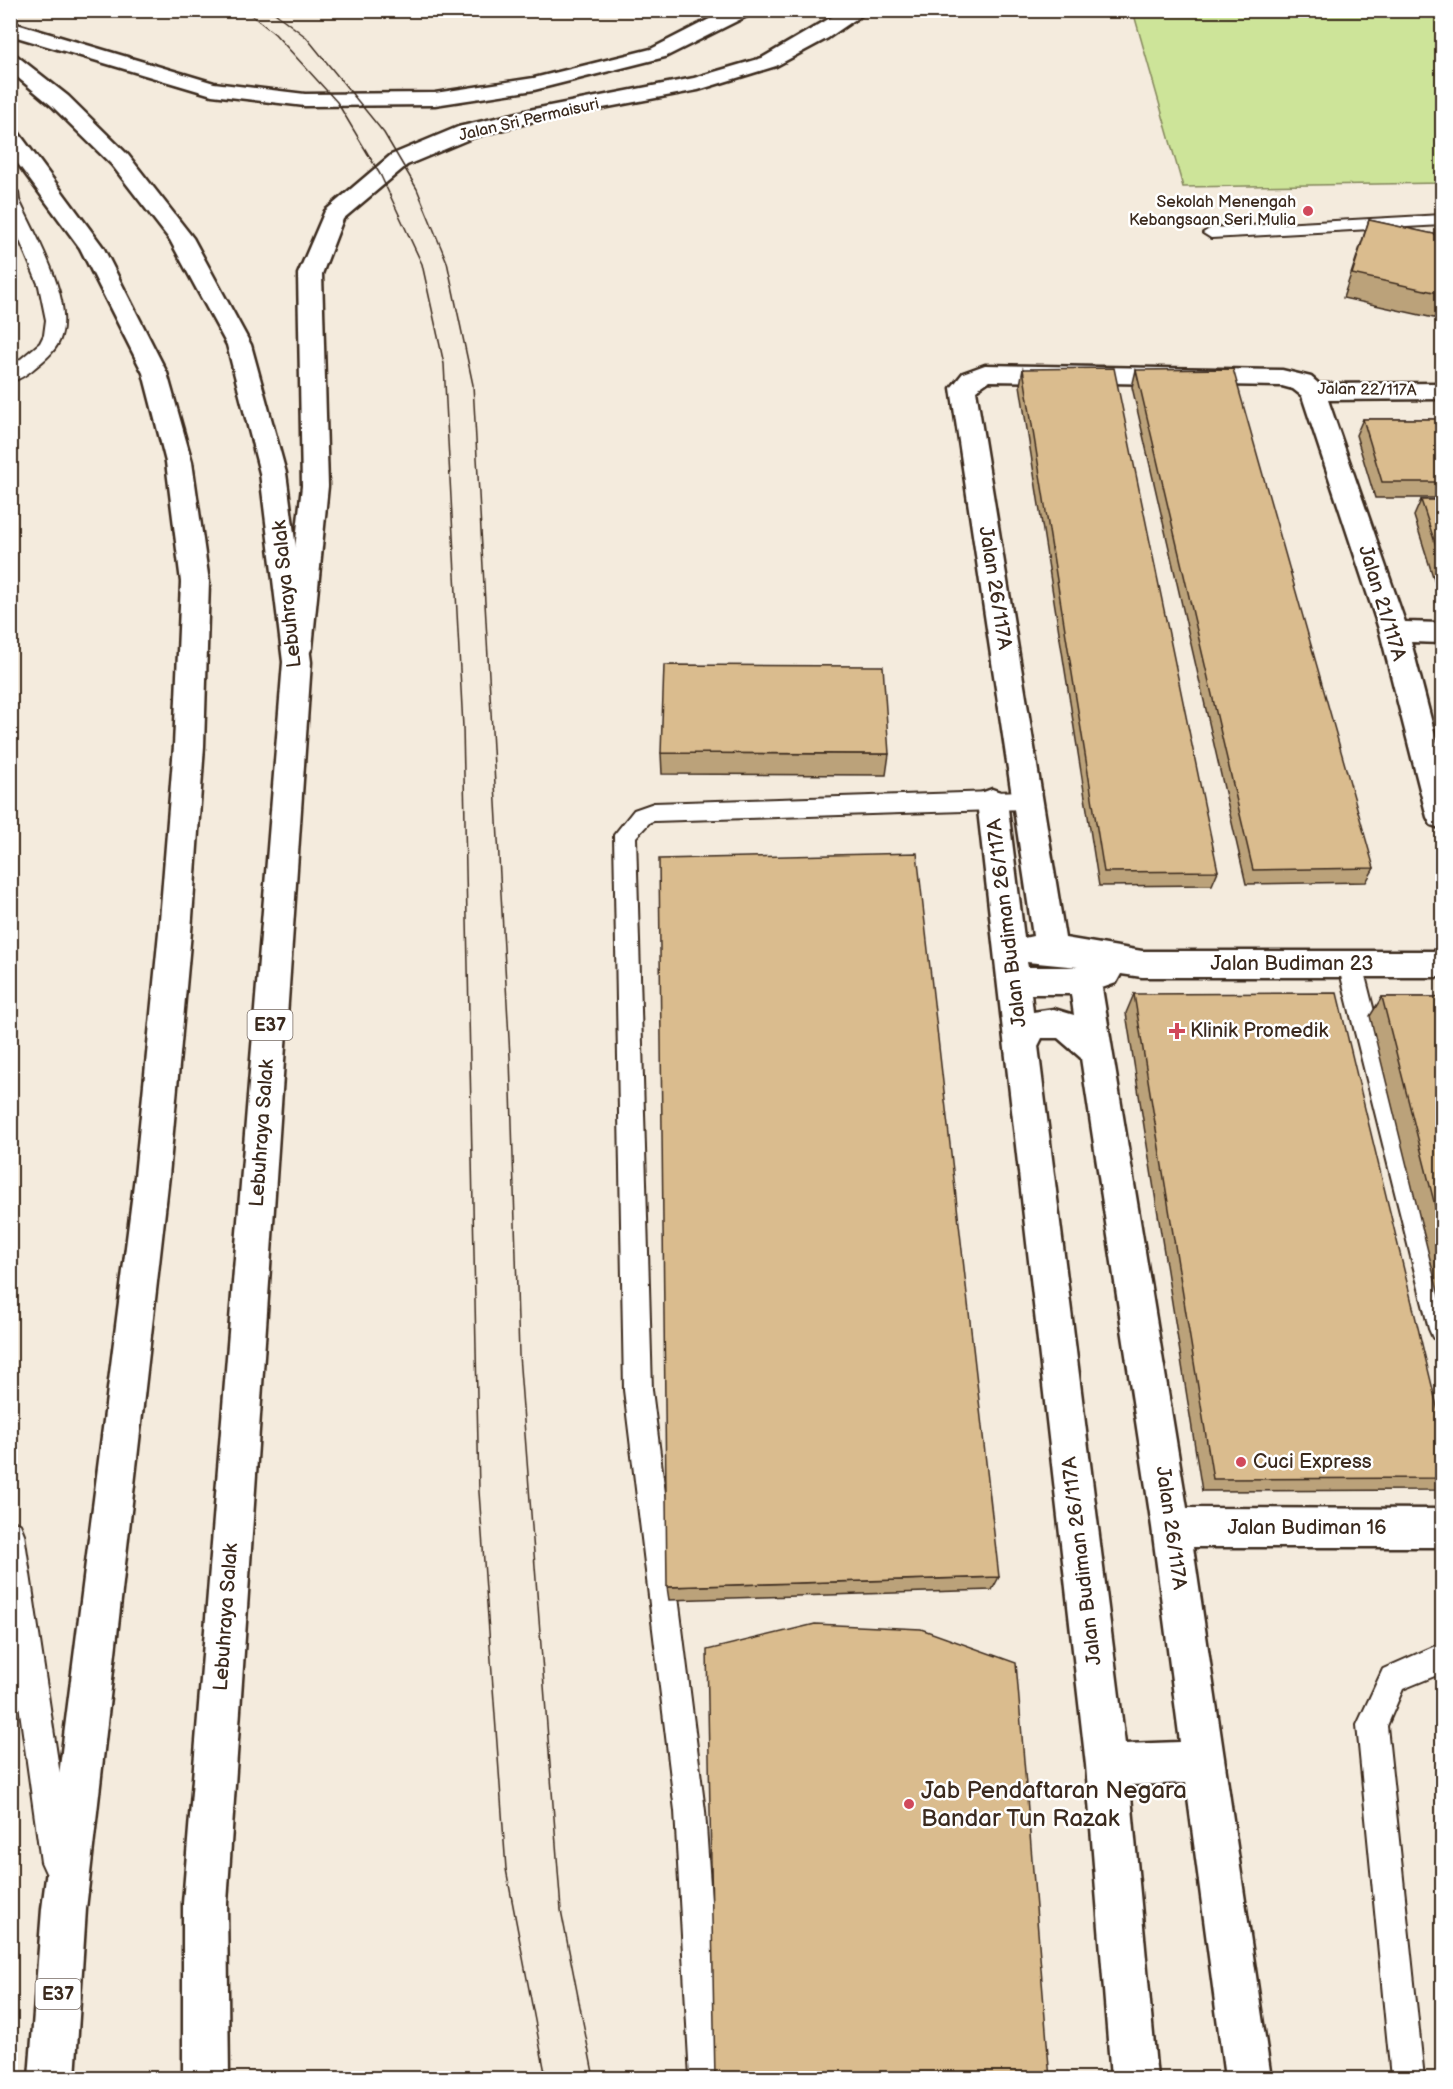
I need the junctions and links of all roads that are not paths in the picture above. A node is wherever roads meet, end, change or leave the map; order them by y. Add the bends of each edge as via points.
1 (744, 10) edge
2 (859, 10) edge
3 (10, 28) edge
4 (10, 60) edge
5 (10, 137) edge
6 (10, 192) edge
7 (1443, 220) edge
8 (1212, 233) dead end
9 (10, 376) edge
10 (972, 379) joint
11 (1443, 391) edge
12 (1314, 392) junction
13 (1394, 632) junction
14 (1443, 633) edge
15 (297, 662) junction
16 (1010, 801) junction
17 (1443, 817) edge
18 (1051, 949) junction
19 (1142, 964) junction
20 (1350, 964) junction
21 (1443, 964) edge
22 (1011, 965) junction
23 (1085, 980) junction
24 (1021, 1045) junction
25 (1096, 1052) junction
26 (1443, 1329) edge
27 (1171, 1527) junction
28 (1443, 1528) edge
29 (10, 1534) edge
30 (1443, 1658) edge
31 (1204, 1762) junction
32 (1107, 1765) junction
33 (64, 1908) junction
34 (52, 2079) edge
35 (206, 2079) edge
36 (706, 2079) edge
37 (1134, 2079) edge
38 (1248, 2079) edge
39 (1407, 2079) edge

1 - 3 main road, Jalan Sri Permaisuri via 658,53 534,84 435,99 305,100 212,88
2 - 15 main road, Jalan Sri Permaisuri via 769,62 698,84 466,132 399,160 333,216 310,274 315,486
4 - 15 main road, Lebuhraya Salak / E37 via 60,100 120,160 181,238 239,345 273,473
5 - 33 main road, E37 via 91,247 155,373 179,462 195,582 189,746 153,1164
6 - 9 lane via 53,299 52,336 33,362
7 - 8 lane
10 - 12 main road, Jalan 22/117A via 985,373 1282,378 1302,383
10 - 16 main road, Jalan 26/117A via 963,388
11 - 12 main road, Jalan 22/117A
12 - 13 main road, Jalan 21/117A
13 - 14 main road
13 - 17 main road, Jalan 21/117A
15 - 35 main road, Lebuhraya Salak / E37 via 205,1903
16 - 18 main road, Jalan Budiman 26/117A
16 - 22 main road, Jalan Budiman 26/117A
16 - 36 lane via 654,812 642,816 625,835 639,1390 690,1811
18 - 19 main road, Jalan Budiman 23
18 - 22 main road, Jalan Budiman 23
19 - 20 main road, Jalan Budiman 23
19 - 23 main road, Jalan Budiman 23
20 - 21 main road, Jalan Budiman 23
20 - 26 lane
22 - 23 main road, Jalan Budiman 23
22 - 24 main road, Jalan Budiman 26/117A
23 - 25 main road, Jalan 26/117A
24 - 25 main road, Jalan Budiman 26/117A via 1032,1026 1050,1022 1069,1026
24 - 32 main road, Jalan Budiman 26/117A
25 - 27 main road, Jalan 26/117A
27 - 28 main road, Jalan Budiman 16
27 - 31 main road, Jalan 26/117A
29 - 33 lane
30 - 39 lane via 1393,1679 1372,1725
31 - 32 main road
31 - 38 main road, Jalan 26/117A
32 - 37 main road, Jalan Budiman 26/117A
33 - 34 main road, E37

